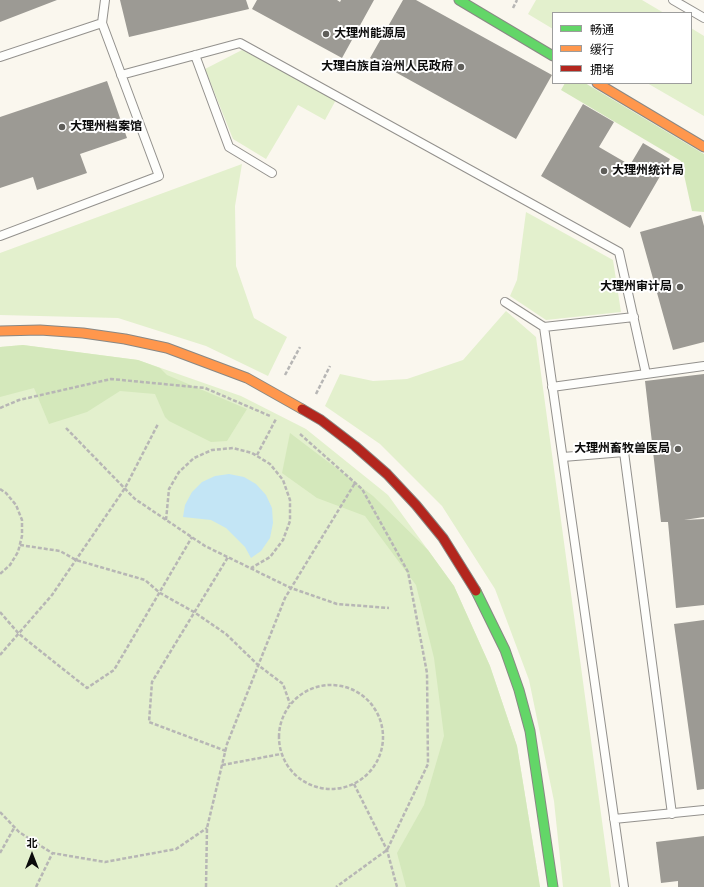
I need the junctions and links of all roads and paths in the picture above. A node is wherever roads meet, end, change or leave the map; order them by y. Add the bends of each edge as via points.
1 (105, 0) edge
2 (460, 0) edge
3 (673, 0) edge
4 (704, 18) edge
5 (102, 24) junction
6 (195, 55) junction
7 (552, 55) edge
8 (0, 57) edge
9 (121, 75) junction
10 (599, 84) edge
11 (704, 147) edge
12 (272, 173) dead end
13 (0, 236) edge
14 (505, 302) dead end
15 (634, 317) junction
16 (544, 327) junction
17 (0, 330) edge
18 (300, 347) dead end
19 (330, 366) dead end
20 (704, 366) edge
21 (646, 374) junction
22 (552, 387) junction
23 (276, 393) junction
24 (0, 408) edge
25 (308, 412) junction
26 (276, 419) junction
27 (281, 421) dead end
28 (158, 424) dead end
29 (66, 428) dead end
30 (298, 431) dead end
31 (257, 455) junction
32 (563, 457) junction
33 (355, 483) junction
34 (125, 488) junction
35 (0, 489) edge
36 (166, 520) junction
37 (192, 537) junction
38 (20, 545) junction
39 (228, 557) junction
40 (76, 560) junction
41 (251, 568) junction
42 (0, 574) edge
43 (291, 588) junction
44 (160, 593) junction
45 (389, 608) dead end
46 (0, 612) edge
47 (194, 612) junction
48 (19, 634) junction
49 (0, 655) edge
50 (258, 665) junction
51 (290, 704) junction
52 (226, 751) junction
53 (281, 754) junction
54 (222, 765) junction
55 (354, 784) junction
56 (704, 810) edge
57 (0, 812) edge
58 (672, 814) junction
59 (614, 819) junction
60 (14, 828) junction
61 (207, 828) junction
62 (387, 850) junction
63 (0, 853) edge
64 (52, 853) junction
65 (36, 887) edge
66 (206, 887) edge
67 (336, 887) edge
68 (397, 887) edge
69 (553, 887) edge
70 (624, 887) edge

1 - 5 lane
2 - 7 street
3 - 4 lane
5 - 8 lane
5 - 9 lane
6 - 9 lane
6 - 12 lane via 229,147
6 - 15 lane via 240,43 619,252
9 - 13 lane via 159,176
10 - 11 street
14 - 16 lane
15 - 16 lane
15 - 21 lane
16 - 22 lane
17 - 23 street via 83,333 166,348 247,378
18 - 23 path
19 - 25 path
20 - 21 lane
21 - 22 lane
22 - 32 lane
23 - 25 street
24 - 26 path via 19,400 111,379 205,388
25 - 69 street via 355,446 387,474 416,505 443,538 487,611 512,670 530,731
26 - 27 path
26 - 31 path
28 - 34 path
29 - 34 path
30 - 33 path
31 - 36 path via 233,448 212,450 194,458 179,472 169,489
31 - 41 path via 270,464 283,480 290,500 290,521 283,540 270,557
32 - 58 lane via 624,452
32 - 59 lane
33 - 43 path
33 - 62 path via 362,489 408,572 427,673 428,764
34 - 36 path via 135,499
34 - 40 path
35 - 38 path via 16,505 22,520
36 - 37 path
37 - 39 path via 204,546
37 - 44 path
38 - 40 path via 60,551
38 - 42 path via 10,565
39 - 41 path
39 - 47 path
40 - 44 path via 145,580
40 - 48 path via 52,595
41 - 43 path
43 - 45 path via 338,604
43 - 50 path
44 - 47 path
44 - 48 path via 114,670 88,688
46 - 48 path
47 - 50 path via 226,634
47 - 52 path via 152,682 149,722
48 - 49 path
50 - 51 path via 283,684
50 - 52 path
51 - 53 path via 281,719 278,736
51 - 55 path via 303,692 320,685 338,684 355,689 368,699 378,712 384,728 384,745 378,762 368,775
52 - 54 path
53 - 54 path
53 - 55 path via 290,770 303,781 320,788 338,789
54 - 61 path
55 - 62 path
56 - 58 lane
57 - 60 path
58 - 59 lane
59 - 70 lane
60 - 63 path
60 - 64 path
61 - 64 path via 176,849 105,862
61 - 66 path
62 - 67 path
62 - 68 path
64 - 65 path

